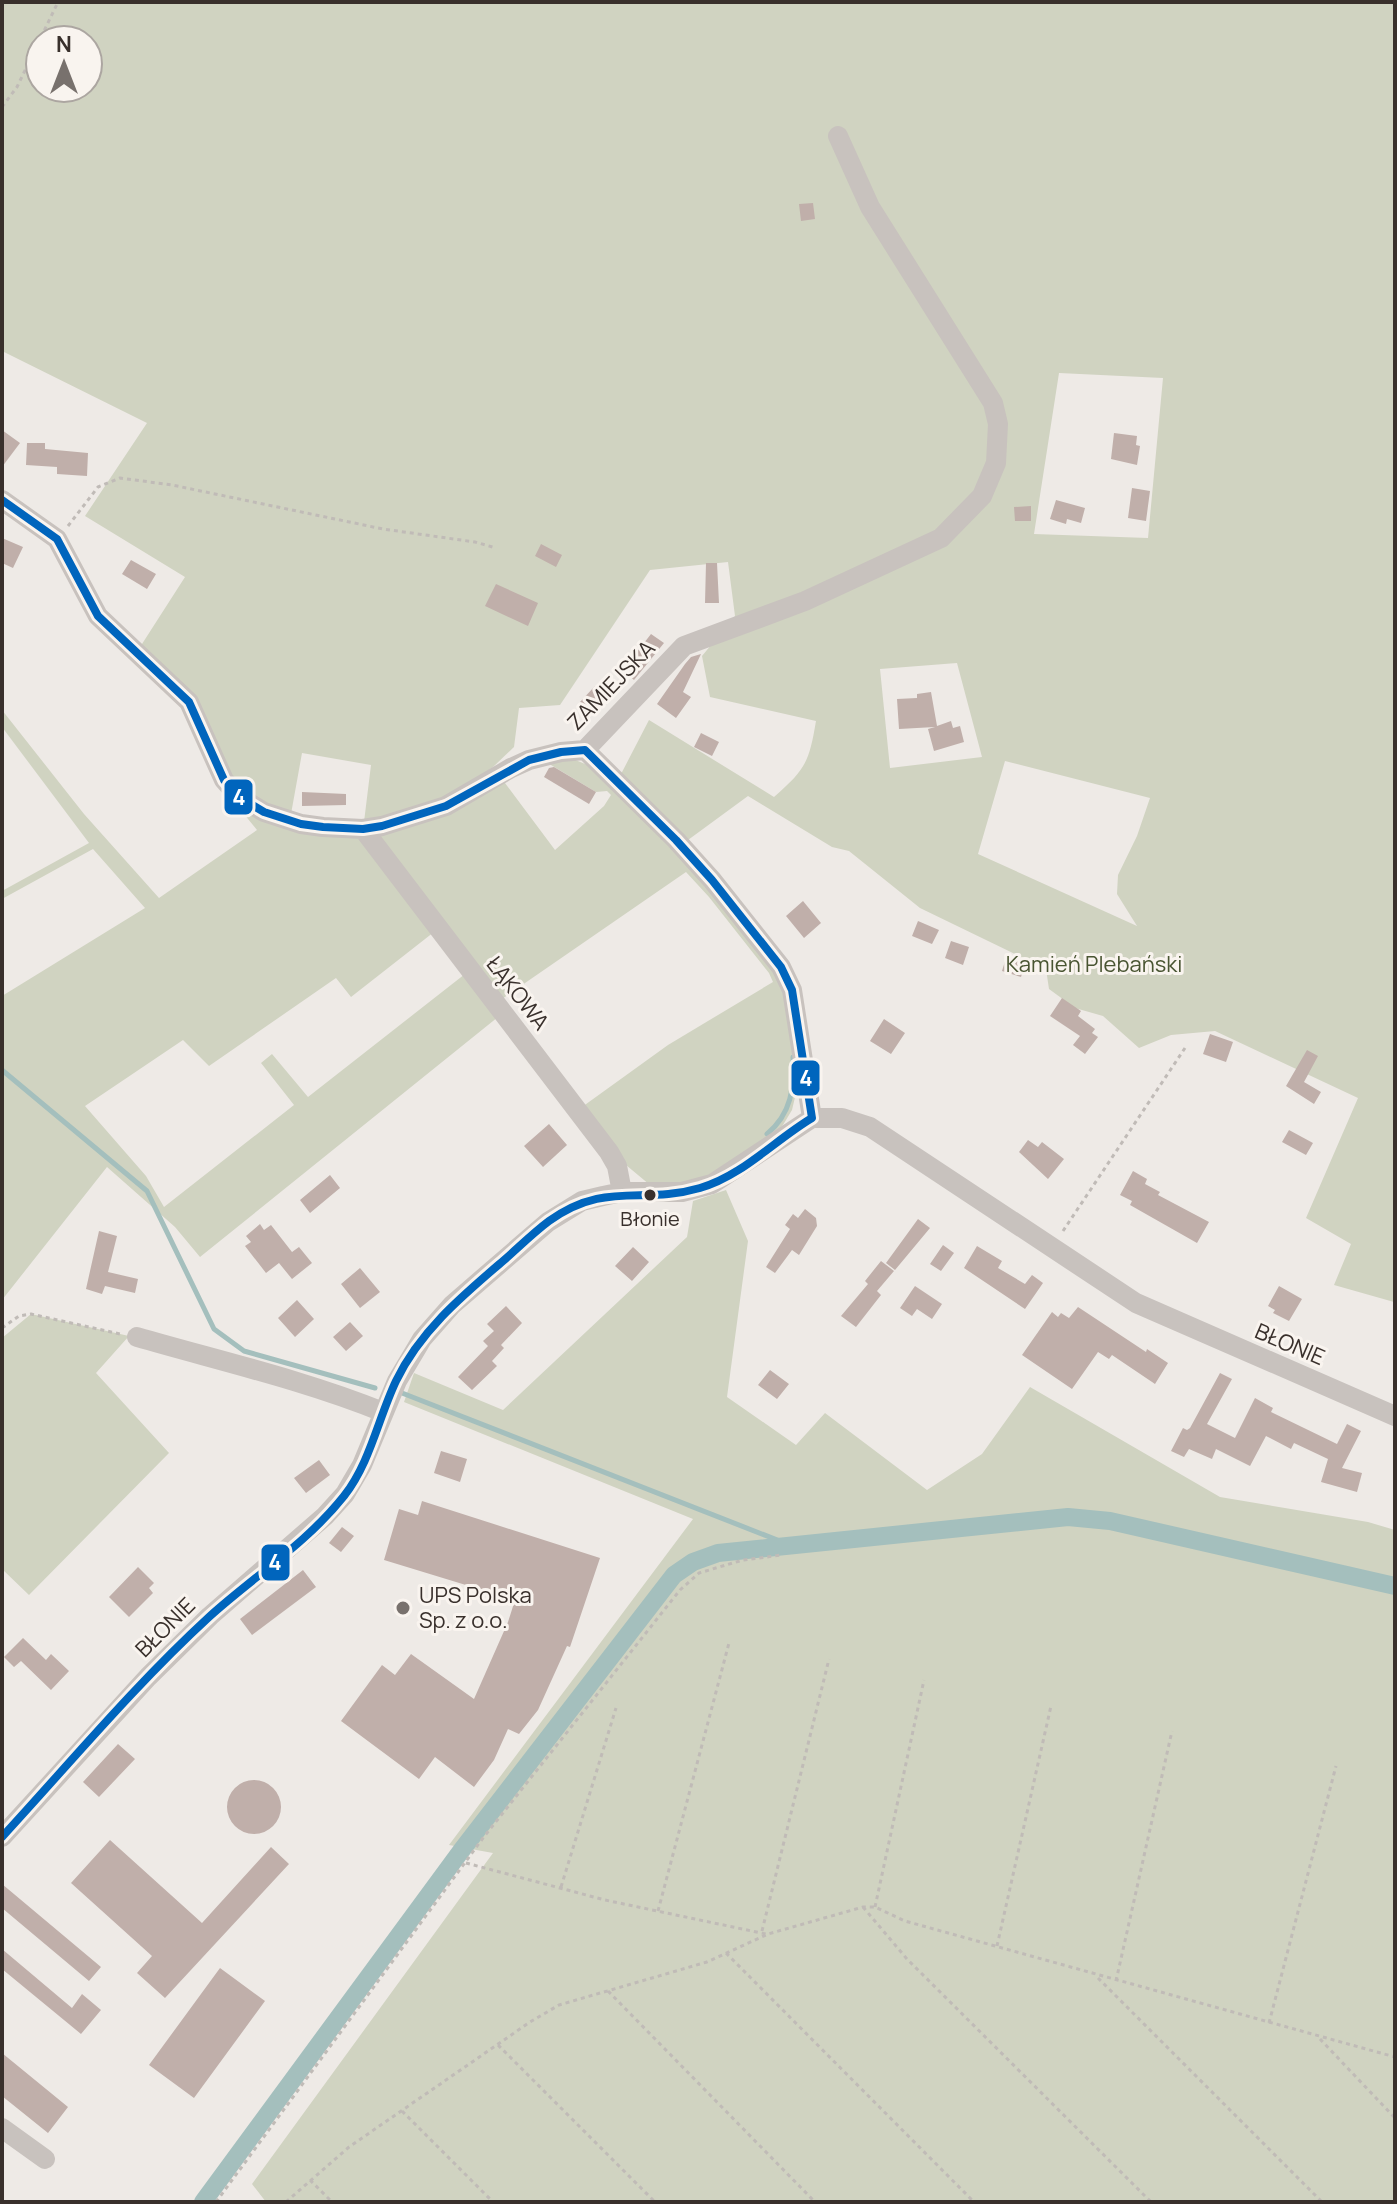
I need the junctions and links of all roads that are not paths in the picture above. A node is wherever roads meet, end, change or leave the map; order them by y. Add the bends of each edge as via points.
1 (838, 136) dead end
2 (2, 500) edge
3 (585, 750) junction
4 (363, 829) junction
5 (812, 1118) junction
6 (622, 1192) junction
7 (137, 1337) road end
8 (383, 1412) junction
9 (1395, 1416) edge
10 (2, 1837) edge
11 (2, 2128) edge
12 (45, 2159) dead end

1 - 3 street, ZAMIEJSKA via 870,207 993,403 996,463 982,496 941,538 805,601 684,646
2 - 4 street, ZAMIEJSKA via 57,539 98,616 189,702 219,771 239,797 301,824
3 - 4 street, ZAMIEJSKA via 529,760 446,806
3 - 5 street via 676,840 781,967 792,990
4 - 6 street, ŁĄKOWA via 609,1152
5 - 6 street, BŁONIE via 712,1184 682,1192
5 - 9 street, BŁONIE via 842,1118 870,1127 1136,1303
6 - 8 street, BŁONIE via 565,1210 452,1305 411,1354
7 - 8 street
8 - 10 street, BŁONIE via 345,1494 148,1677
11 - 12 street

